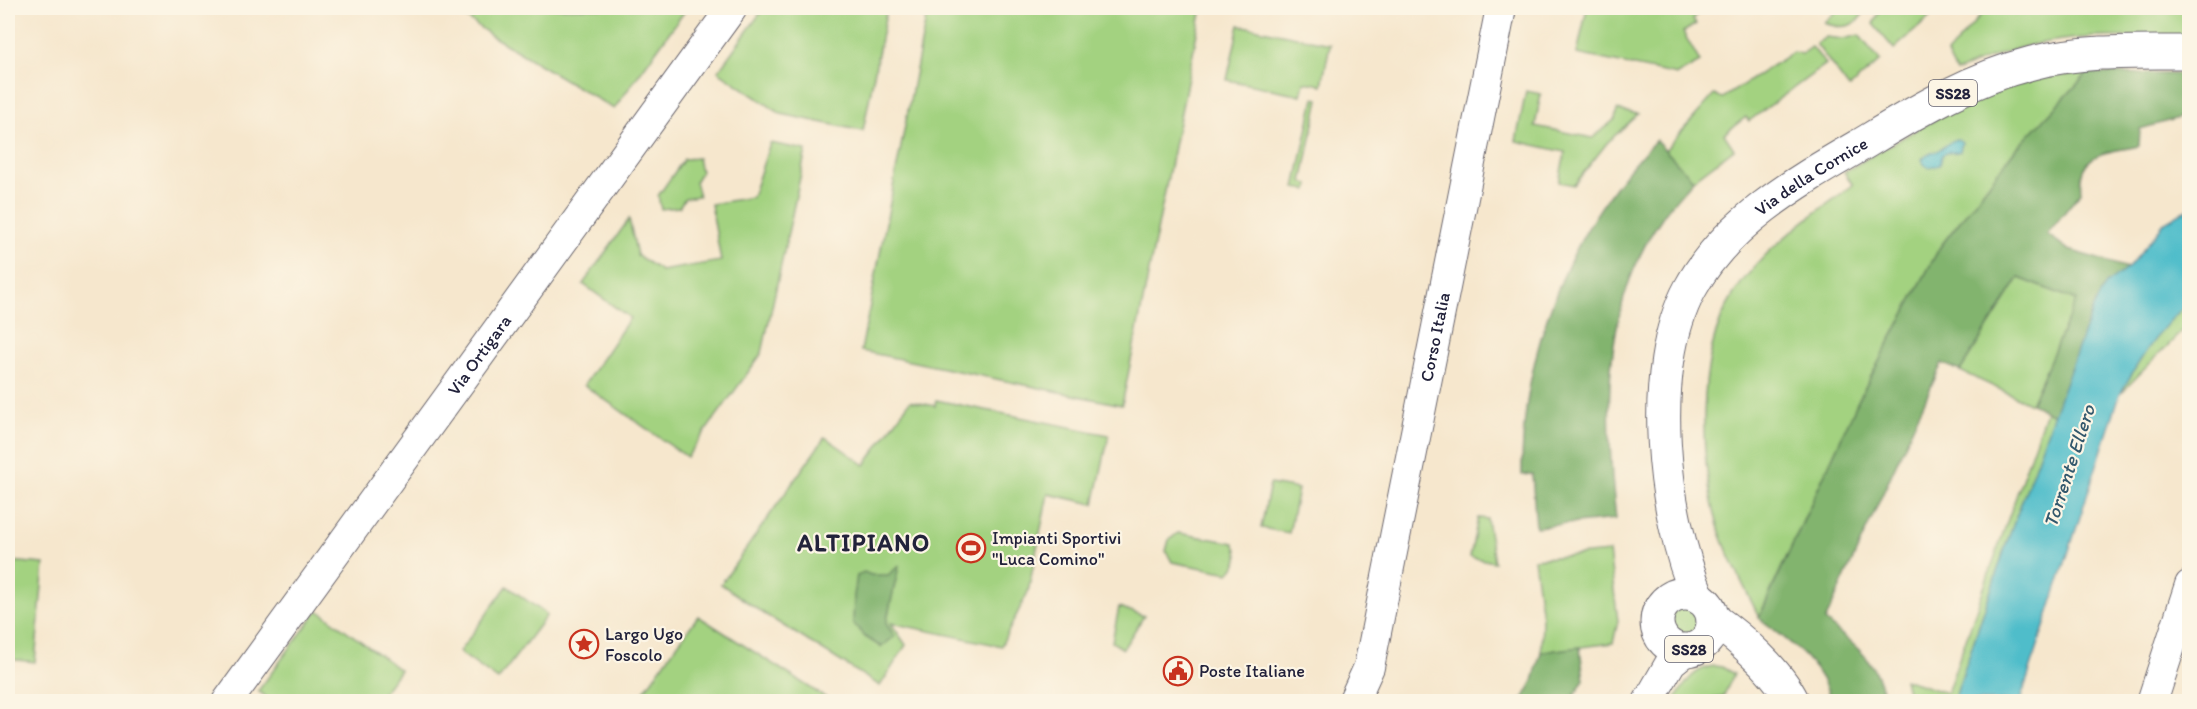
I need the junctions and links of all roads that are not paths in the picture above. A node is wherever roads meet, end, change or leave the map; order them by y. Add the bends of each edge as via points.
1 (732, 8) edge
2 (1501, 8) edge
3 (2190, 52) edge
4 (2190, 585) edge
5 (1689, 624) junction
6 (1785, 689) edge
7 (1649, 698) edge
8 (227, 702) edge
9 (1353, 702) edge
10 (2152, 702) edge

1 - 8 street, Via Ortigara
2 - 9 street, Corso Italia via 1369,667
3 - 5 main road, Via della Cornice / SS28 via 2062,57 1992,76 1941,99 1830,163 1766,206 1718,250 1690,288 1675,324 1664,414 1676,567
4 - 10 street
5 - 6 main road, SS28 via 1742,643
5 - 7 street via 1663,658

